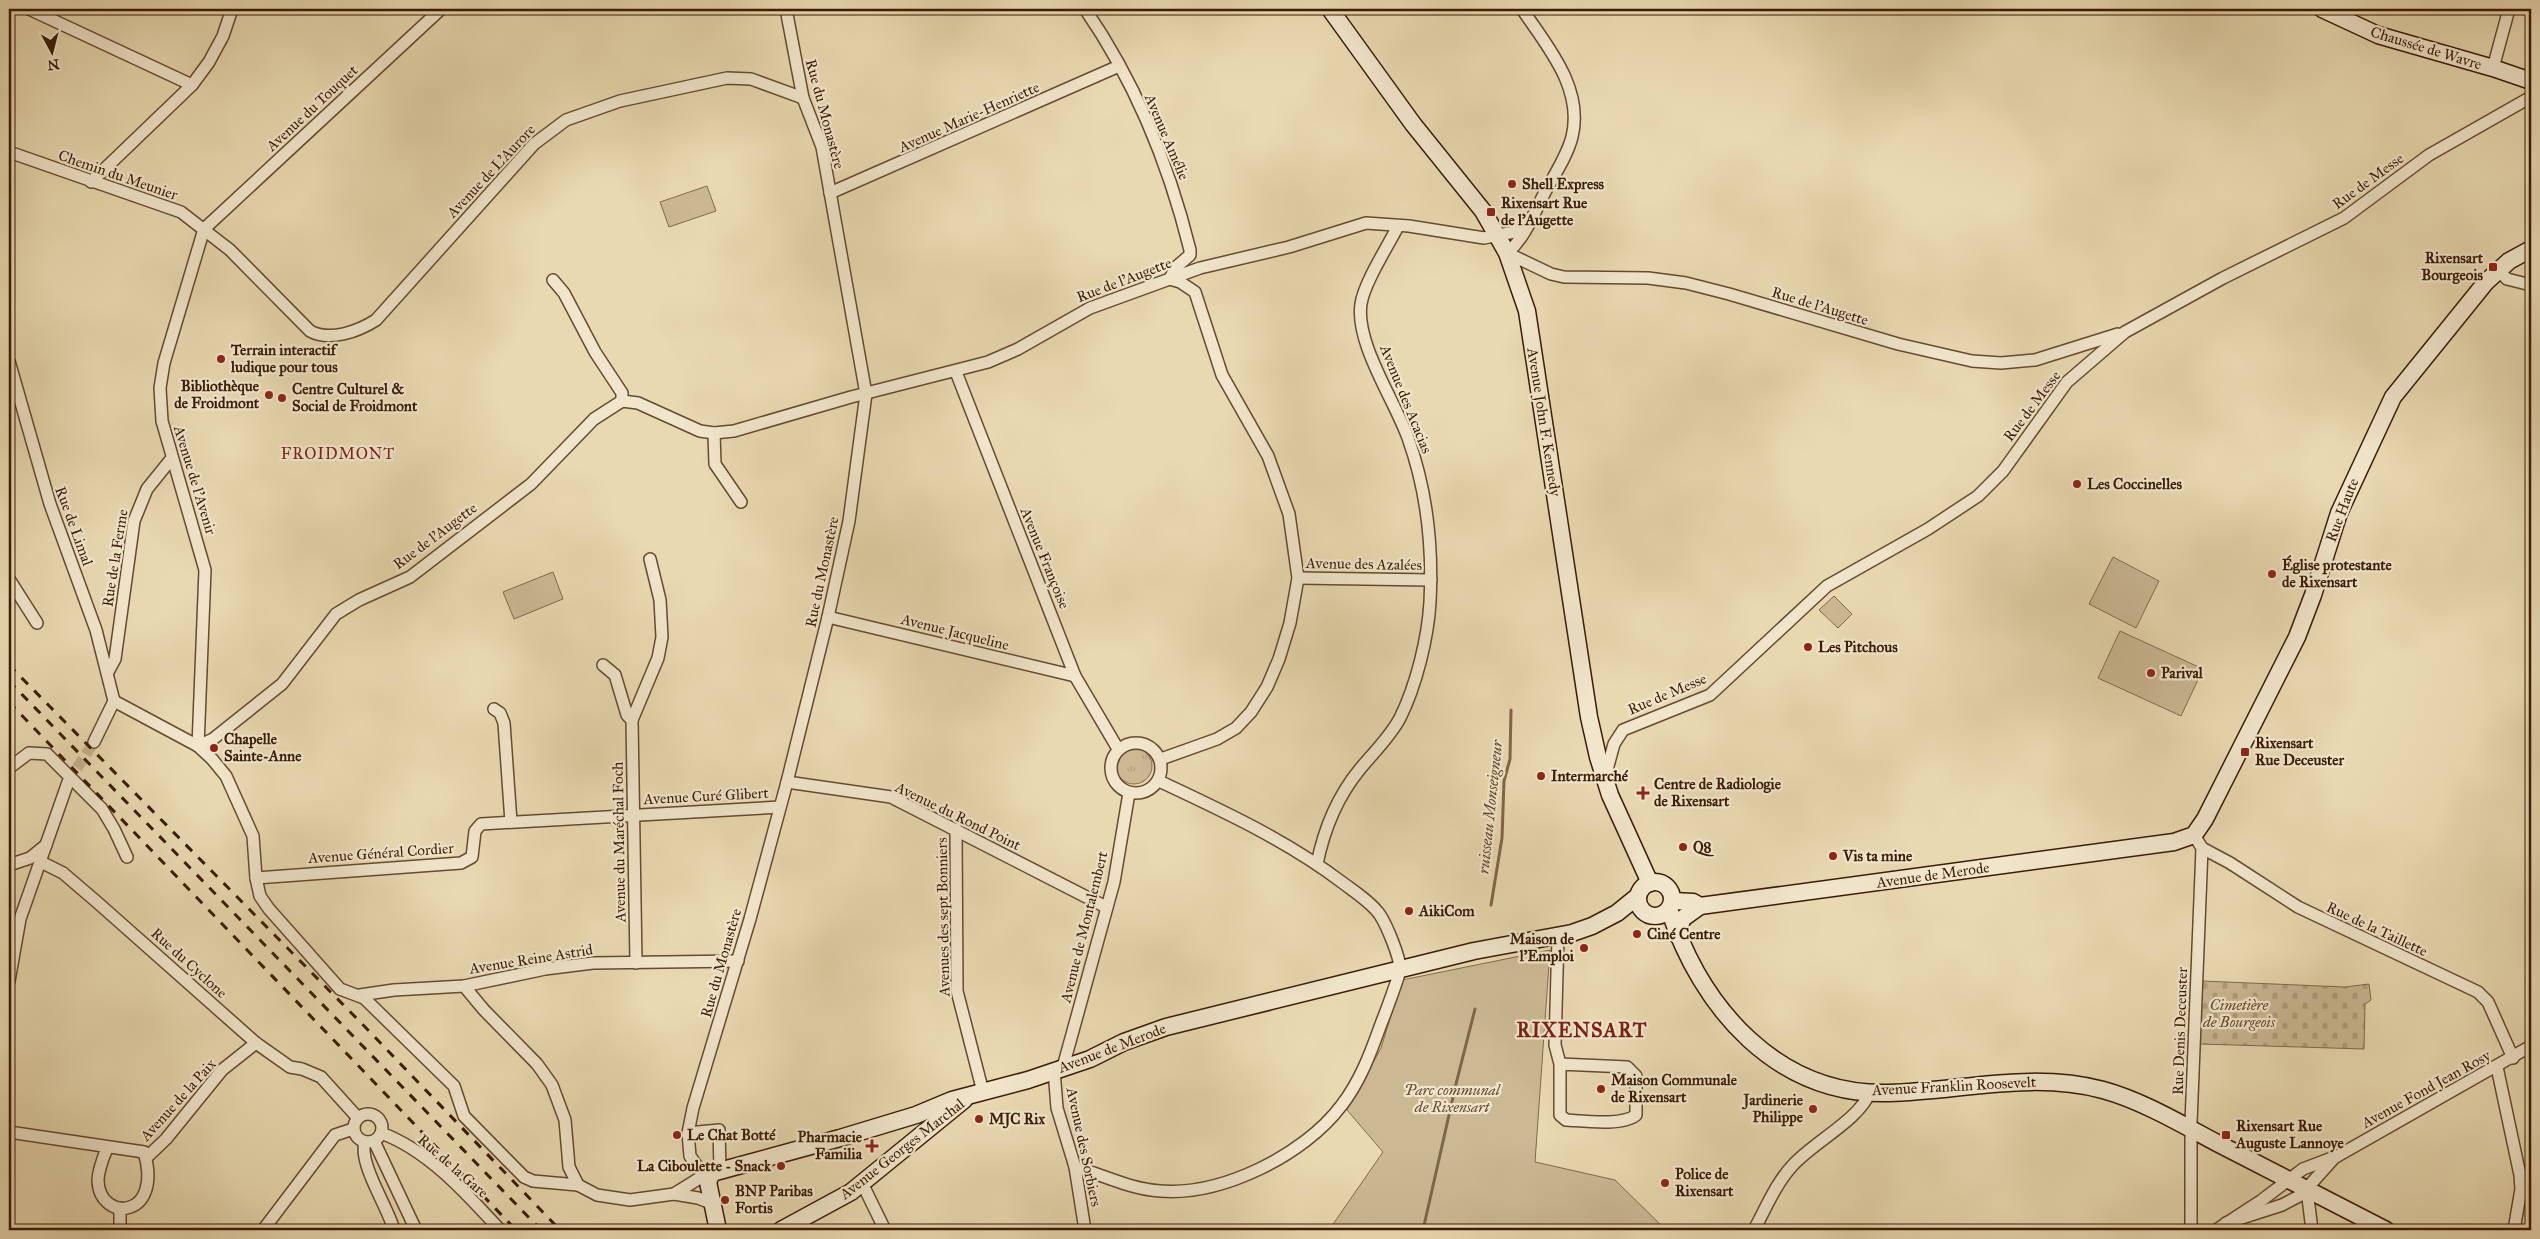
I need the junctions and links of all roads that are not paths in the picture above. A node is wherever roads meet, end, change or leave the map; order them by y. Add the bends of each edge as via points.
1 (29, 9) edge
2 (232, 9) edge
3 (441, 9) edge
4 (786, 9) edge
5 (1084, 9) edge
6 (1330, 9) edge
7 (1522, 9) edge
8 (2322, 9) edge
9 (2509, 9) edge
10 (1119, 66) junction
11 (2493, 68) junction
12 (2531, 82) edge
13 (192, 85) junction
14 (2531, 97) edge
15 (803, 98) junction
16 (9, 152) edge
17 (91, 182) junction
18 (830, 193) junction
19 (1529, 224) junction
20 (1398, 226) junction
21 (204, 229) junction
22 (1498, 234) junction
23 (2531, 249) edge
24 (1507, 253) junction
25 (2498, 270) junction
26 (1170, 279) junction
27 (553, 280) dead end
28 (2531, 285) edge
29 (2125, 332) junction
30 (322, 335) joint
31 (9, 361) edge
32 (956, 372) junction
33 (866, 394) junction
34 (622, 401) junction
35 (714, 434) junction
36 (172, 458) junction
37 (741, 502) dead end
38 (650, 559) dead end
39 (1298, 578) junction
40 (9, 579) edge
41 (1431, 580) junction
42 (828, 616) junction
43 (37, 623) dead end
44 (603, 665) dead end
45 (108, 672) junction
46 (1075, 676) junction
47 (114, 702) junction
48 (494, 709) dead end
49 (632, 720) junction
50 (94, 742) tunnel mouth
51 (198, 746) junction
52 (1118, 749) junction
53 (1161, 760) junction
54 (9, 768) edge
55 (1604, 778) junction
56 (1159, 781) junction
57 (68, 782) tunnel mouth
58 (787, 782) junction
59 (1129, 793) junction
60 (780, 807) junction
61 (633, 815) junction
62 (511, 822) junction
63 (956, 829) junction
64 (2198, 841) junction
65 (48, 844) junction
66 (127, 857) dead end
67 (41, 862) junction
68 (1316, 864) junction
69 (9, 865) edge
70 (256, 878) junction
71 (1650, 882) junction
72 (1638, 896) junction
73 (1671, 905) junction
74 (1700, 906) junction
75 (1106, 907) junction
76 (1678, 936) junction
77 (1558, 937) junction
78 (738, 962) junction
79 (636, 963) junction
80 (1400, 969) junction
81 (9, 981) edge
82 (464, 986) junction
83 (360, 995) junction
84 (256, 1043) junction
85 (2531, 1046) edge
86 (2513, 1058) junction
87 (1560, 1064) junction
88 (2497, 1067) junction
89 (1058, 1069) junction
90 (1870, 1092) junction
91 (976, 1094) junction
92 (916, 1115) junction
93 (358, 1118) junction
94 (353, 1129) junction
95 (2191, 1129) junction
96 (9, 1132) edge
97 (688, 1133) junction
98 (924, 1133) junction
99 (373, 1138) junction
100 (107, 1148) junction
101 (146, 1158) junction
102 (2334, 1158) junction
103 (1075, 1167) junction
104 (720, 1170) junction
105 (706, 1179) junction
106 (2288, 1180) junction
107 (862, 1183) junction
108 (578, 1185) junction
109 (2307, 1190) junction
110 (674, 1194) junction
111 (711, 1203) junction
112 (120, 1208) junction
113 (2226, 1223) junction
114 (120, 1230) edge
115 (264, 1230) edge
116 (394, 1230) edge
117 (416, 1230) edge
118 (500, 1230) edge
119 (718, 1230) edge
120 (781, 1230) edge
121 (885, 1230) edge
122 (1085, 1230) edge
123 (1754, 1230) edge
124 (2191, 1230) edge
125 (2216, 1230) edge
126 (2312, 1230) edge
127 (2386, 1230) edge
128 (2514, 1230) edge

1 - 13 street
2 - 13 street via 223,36
3 - 21 street, Avenue du Touquet
4 - 15 street, Rue du Monastère
5 - 10 street, Avenue Amélie
6 - 22 street, Avenue John F. Kennedy via 1412,124 1472,196
7 - 19 street via 1560,66 1574,107 1572,137
8 - 11 street, Chaussée de Wavre via 2378,35
9 - 11 street
10 - 18 street, Avenue Marie-Henriette
10 - 26 street, Avenue Amélie via 1175,194 1190,250 1190,255 1174,268
11 - 12 street, Chaussée de Wavre
13 - 17 street
14 - 29 street, Rue de Messe via 2429,155 2344,218
15 - 18 street, Rue du Monastère via 822,147
15 - 30 street, Avenue de L'Aurore via 750,80 727,78 620,101 566,120 534,144 376,320 352,332
16 - 17 street, Chemin du Meunier
17 - 21 street, Chemin du Meunier via 167,206
18 - 33 street, Rue du Monastère
19 - 22 street, Rue de l'Augette via 1514,232
19 - 24 street
20 - 22 street, Rue de l'Augette via 1484,238
20 - 26 street, Rue de l'Augette via 1366,223
20 - 41 street, Avenue des Acacias via 1367,287 1361,303 1361,321 1366,343 1417,464 1431,542
21 - 30 street, Chemin du Meunier via 230,250 310,331
21 - 36 street, Avenue de l'Avenir via 161,376 160,412
22 - 24 street, Avenue John F. Kennedy
23 - 25 street, Rue Haute
24 - 29 street, Rue de l'Augette via 1564,277 1648,278 1714,289 1889,342 1972,362 2001,364 2035,360
24 - 55 street, Avenue John F. Kennedy via 1527,311 1589,717
25 - 28 street via 2507,279
25 - 64 street, Rue Haute via 2393,397 2339,513 2297,637 2205,819
26 - 32 street, Rue de l'Augette via 1090,308 1018,349
26 - 39 street via 1194,292 1222,375 1271,464 1289,514
27 - 34 street via 564,293 595,352 622,393
29 - 55 street, Rue de Messe via 2067,382 2004,471 1978,496 1928,529 1827,586 1710,695 1624,730 1614,744
31 - 45 street, Rue de Limal via 50,504 89,609
32 - 33 street, Rue de l'Augette
32 - 46 street, Avenue Françoise
33 - 35 street, Rue de l'Augette via 741,430
33 - 42 street, Rue du Monastère via 849,521
34 - 35 street, Rue de l'Augette via 638,402 686,427
34 - 51 street, Rue de l'Augette via 594,419 531,484 410,578 359,600 336,614 282,684 213,739
35 - 37 street via 715,464
36 - 45 street, Rue de la Ferme via 148,489 134,522 115,659
36 - 51 street, Avenue de l'Avenir via 192,517 205,570
38 - 49 street, Avenue du Maréchal Foch via 660,600 662,637 653,672
39 - 41 street, Avenue des Azalées
39 - 53 street via 1279,659 1252,712 1236,728 1217,739
40 - 43 street
41 - 68 street, Avenue des Acacias via 1430,604 1413,687 1391,731 1360,769 1334,809
42 - 46 street, Avenue Jacqueline
42 - 58 street, Rue du Monastère
44 - 49 street, Avenue du Maréchal Foch via 614,674
45 - 47 street, Rue de Limal
46 - 52 street, Avenue Françoise
47 - 50 street
47 - 51 street
48 - 62 street via 500,713 504,723
49 - 61 street, Avenue du Maréchal Foch
51 - 70 street via 222,771 253,836
52 - 53 street via 1142,743
52 - 59 street via 1112,760 1111,772 1113,780
53 - 56 street
54 - 66 street via 29,753 47,754 102,809
55 - 71 street, Avenue John F. Kennedy
56 - 59 street via 1148,790
56 - 68 street via 1259,828
57 - 65 street
58 - 60 street, Rue du Monastère
58 - 63 street, Avenue du Rond Point via 891,797
59 - 75 street, Avenue de Montalembert via 1114,882
60 - 61 street, Avenue Curé Glibert
60 - 78 street, Rue du Monastère
61 - 62 street, Avenue Général Cordier
61 - 79 street, Avenue du Maréchal Foch
62 - 70 street, Avenue Général Cordier via 478,826 472,857 461,863
63 - 75 street, Avenue du Rond Point
63 - 91 street, Avenues des sept Bonniers via 957,991
64 - 74 street, Avenue de Merode via 2186,839
64 - 86 street, Rue de la Taillette via 2298,907 2478,992 2488,1002
64 - 95 street, Rue Denis Deceuster
65 - 67 street
65 - 69 street via 30,858
67 - 81 street via 20,919
67 - 84 street, Rue du Cyclone via 63,874 98,903
68 - 80 street via 1379,913 1389,929
70 - 83 street via 260,896 268,908 328,976 344,991
71 - 72 street
71 - 73 street via 1664,884 1672,892
72 - 73 street via 1643,910 1649,915 1663,914
72 - 77 street, Avenue de Merode via 1617,913 1592,926
73 - 74 street, Avenue de Merode via 1693,902
73 - 76 street, Avenue Franklin Roosevelt
74 - 76 street via 1682,919
75 - 89 street, Avenue de Montalembert
76 - 90 street, Avenue Franklin Roosevelt via 1706,991 1746,1038 1803,1075 1836,1086
77 - 80 street, Avenue de Merode via 1474,951
77 - 87 street via 1555,1045
78 - 79 street, Avenue Reine Astrid
78 - 97 street, Rue du Monastère
79 - 82 street, Avenue Reine Astrid via 593,962
80 - 89 street, Avenue de Merode via 1166,1027
80 - 103 street via 1372,1050 1354,1086 1332,1117 1290,1152 1264,1167 1209,1186 1161,1192 1137,1188
82 - 83 street, Avenue Reine Astrid
82 - 108 street via 537,1064 552,1085 565,1120 569,1167
83 - 108 street via 454,1086 464,1116 524,1177 534,1182
84 - 93 street, Rue du Cyclone via 290,1067 321,1077
84 - 101 street, Avenue de la Paix via 222,1070 166,1139
85 - 86 street, Avenue Fond Jean Rosy
86 - 88 street, Avenue Fond Jean Rosy
87 - 87 street via 1627,1067 1636,1076 1636,1115 1630,1120 1620,1121 1566,1120 1560,1115
88 - 102 street, Avenue Fond Jean Rosy
88 - 128 street via 2520,1175
89 - 91 street, Avenue de Merode
89 - 103 street, Avenue des Sorbiers via 1058,1108
90 - 95 street, Avenue Franklin Roosevelt via 2050,1081 2103,1090 2132,1100
90 - 123 street via 1863,1107 1819,1140 1792,1166
91 - 92 street, Avenue de Merode
91 - 98 street, Avenue Georges Marchal
92 - 98 street via 923,1122
92 - 104 street, Avenue de Merode
93 - 94 street
93 - 99 street via 363,1114 375,1116 380,1121
94 - 99 street via 357,1138
94 - 115 street via 336,1135
95 - 106 street, Avenue Franklin Roosevelt
95 - 124 street, Rue Denis Deceuster
96 - 100 street
97 - 104 street via 718,1130
97 - 105 street, Rue du Monastère via 690,1156
98 - 107 street, Avenue Georges Marchal
99 - 116 street via 363,1148 367,1166
99 - 117 street
99 - 118 street, Rue de la Gare via 398,1140 445,1175
100 - 101 street via 144,1152
100 - 112 street via 99,1169 99,1188 105,1200
101 - 112 street via 149,1179 145,1195 131,1207
102 - 106 street, Avenue Fond Jean Rosy via 2303,1169
102 - 109 street, Avenue Fond Jean Rosy
103 - 122 street, Avenue des Sorbiers
104 - 105 street, Avenue de Merode
105 - 110 street
105 - 111 street
106 - 109 street, Avenue Franklin Roosevelt
106 - 113 street, Avenue Fond Jean Rosy
107 - 120 street, Avenue Georges Marchal
107 - 121 street
108 - 110 street via 597,1195 630,1200
109 - 113 street, Avenue Fond Jean Rosy via 2282,1205
109 - 126 street
109 - 127 street, Avenue Franklin Roosevelt
110 - 111 street
111 - 119 street
112 - 114 street
113 - 125 street, Avenue Fond Jean Rosy

